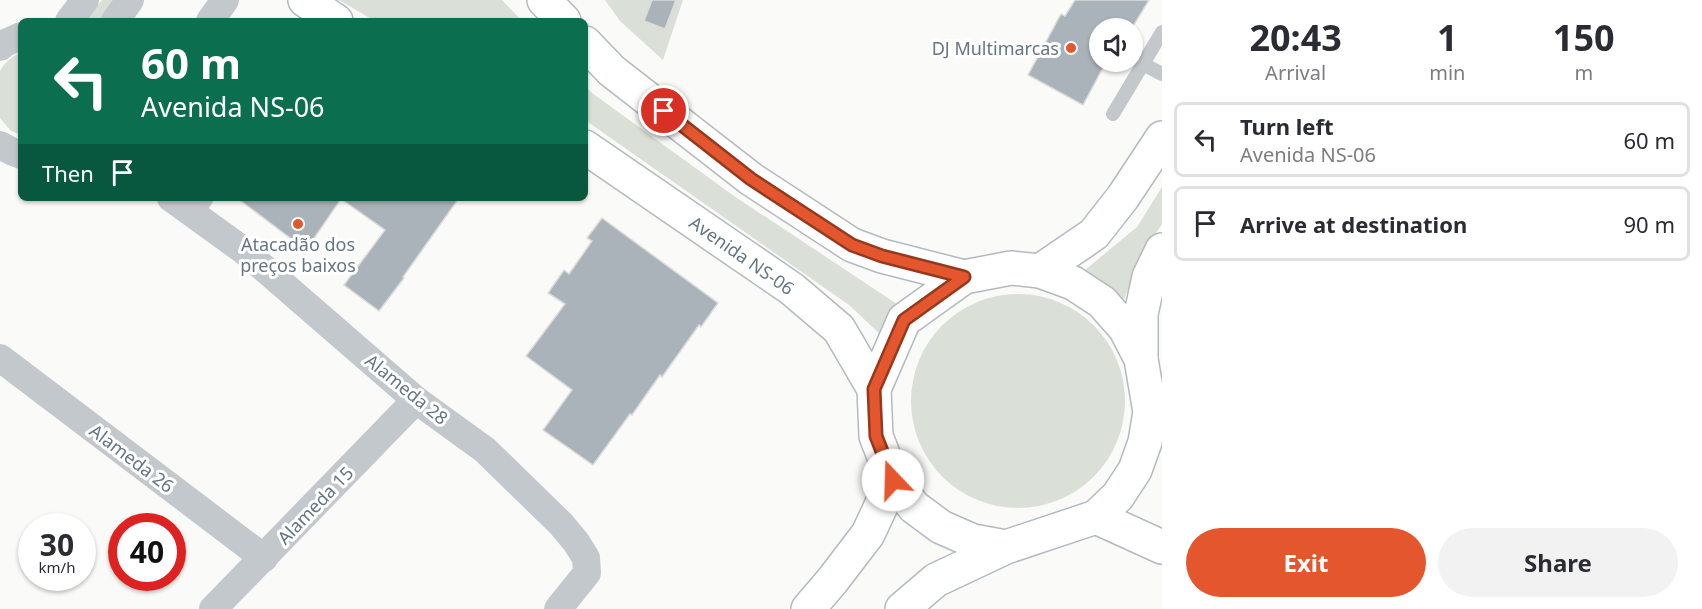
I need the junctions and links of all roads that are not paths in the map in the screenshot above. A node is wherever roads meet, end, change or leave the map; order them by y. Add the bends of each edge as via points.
1 (85, 0) edge
2 (130, 0) edge
3 (225, 0) edge
4 (544, 0) edge
5 (71, 18) edge
6 (117, 18) edge
7 (212, 18) edge
8 (561, 18) edge
9 (1162, 32) edge
10 (18, 37) edge
11 (588, 46) edge
12 (0, 47) edge
13 (1143, 64) joint
14 (1138, 72) edge
15 (1162, 74) edge
16 (1113, 114) dead end
17 (1162, 138) edge
18 (0, 145) edge
19 (588, 149) edge
20 (18, 154) edge
21 (181, 201) edge
22 (201, 207) edge
23 (1162, 250) edge
24 (1040, 271) junction
25 (964, 277) junction
26 (0, 358) edge
27 (1141, 359) junction
28 (874, 389) junction
29 (416, 400) junction
30 (1150, 412) junction
31 (1162, 452) edge
32 (893, 480) junction
33 (1096, 517) junction
34 (1006, 547) junction
35 (1162, 547) edge
36 (264, 558) junction
37 (559, 607) edge
38 (213, 609) edge
39 (808, 609) edge
40 (902, 609) edge

1 - 5 street
2 - 6 street
3 - 7 street
4 - 8 street
9 - 13 lane
10 - 12 street
11 - 25 street via 612,71 751,179 852,245
13 - 15 lane
14 - 16 lane
17 - 24 street via 1094,234
18 - 20 street
19 - 28 street, Avenida NS-06 via 792,289 839,329
21 - 22 street, Alameda 28
22 - 29 street, Alameda 28 via 243,250
23 - 27 street via 1149,277 1141,314
24 - 25 street via 1011,268
24 - 27 street via 1073,283 1102,302 1125,328
25 - 28 street via 904,320
26 - 36 street, Alameda 26
27 - 30 street
28 - 32 street via 876,436
29 - 36 street, Alameda 15
29 - 37 street, Alameda 28 via 485,450 576,542 586,558 587,573
30 - 31 street
30 - 33 street via 1135,470 1118,496
32 - 34 street via 914,507 941,527 973,541
32 - 39 street via 868,534
33 - 34 street
33 - 35 street
34 - 40 street via 936,580
36 - 38 street, Alameda 15

